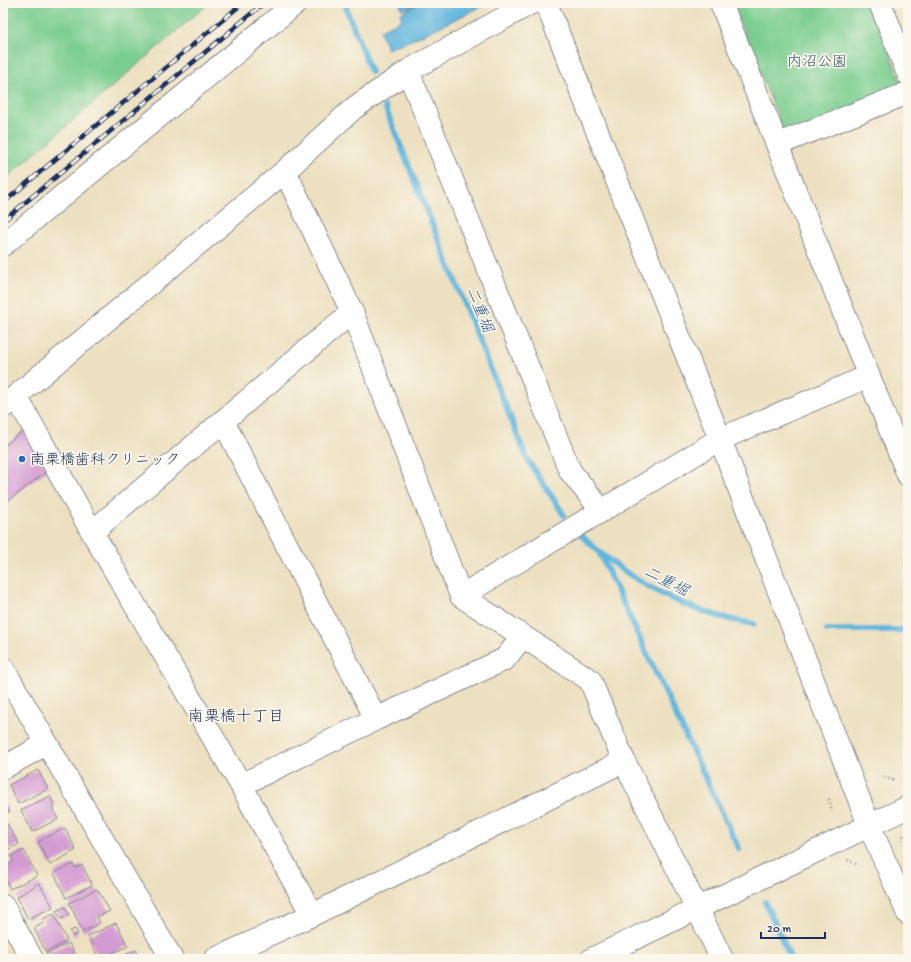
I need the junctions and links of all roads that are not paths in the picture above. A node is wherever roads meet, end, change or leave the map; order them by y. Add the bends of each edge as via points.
1 (296, 3) edge
2 (531, 3) edge
3 (546, 3) edge
4 (722, 3) edge
5 (880, 3) edge
6 (408, 71) junction
7 (908, 74) edge
8 (908, 93) edge
9 (778, 144) junction
10 (285, 171) junction
11 (3, 245) edge
12 (352, 312) junction
13 (869, 376) junction
14 (9, 402) edge
15 (223, 421) junction
16 (720, 439) junction
17 (906, 462) edge
18 (602, 511) junction
19 (92, 532) junction
20 (461, 596) junction
21 (523, 636) junction
22 (3, 668) edge
23 (376, 720) junction
24 (46, 744) junction
25 (624, 761) junction
26 (3, 768) edge
27 (241, 785) junction
28 (908, 807) edge
29 (869, 825) junction
30 (3, 906) edge
31 (696, 909) junction
32 (908, 914) edge
33 (312, 915) junction
34 (250, 952) edge
35 (32, 959) edge
36 (172, 959) edge
37 (215, 959) edge
38 (592, 959) edge
39 (722, 959) edge

1 - 11 street
2 - 6 street
3 - 16 street
4 - 9 street
5 - 7 street
6 - 10 street via 354,108
6 - 18 street via 570,471
8 - 9 street
9 - 13 street
10 - 12 street
10 - 14 street
12 - 15 street
12 - 20 street
13 - 16 street
13 - 17 street
14 - 19 street
15 - 19 street
15 - 23 street
16 - 18 street
16 - 29 street
18 - 20 street
19 - 27 street
20 - 21 street
21 - 23 street via 505,659
21 - 25 street via 590,680
22 - 24 street
23 - 27 street
24 - 26 street
24 - 36 street
25 - 31 street
25 - 33 street
27 - 33 street
28 - 29 street
29 - 31 street
29 - 32 street
30 - 35 street
31 - 38 street
31 - 39 street
33 - 34 street
34 - 37 street

